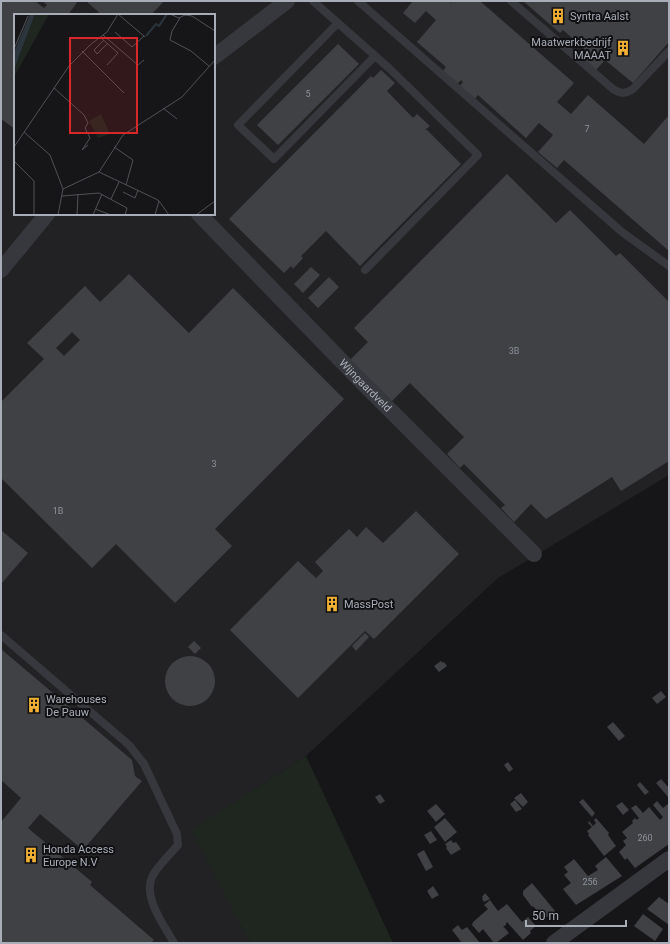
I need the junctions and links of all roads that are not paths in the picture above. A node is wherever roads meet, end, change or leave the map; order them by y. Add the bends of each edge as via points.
1 (287, 1) edge
2 (312, 1) edge
3 (358, 1) edge
4 (511, 1) edge
5 (338, 23) junction
6 (669, 51) edge
7 (215, 56) edge
8 (375, 56) junction
9 (46, 215) edge
10 (200, 215) edge
11 (669, 266) edge
12 (1, 270) edge
13 (365, 270) dead end
14 (534, 554) dead end
15 (1, 635) edge
16 (669, 860) edge
17 (174, 943) edge
18 (554, 943) edge

1 - 7 street
2 - 5 lane
3 - 11 lane via 622,232
4 - 6 lane via 618,92 633,89
5 - 8 lane
5 - 8 lane via 238,125 274,159
8 - 13 lane via 478,155
9 - 12 street
10 - 14 street, Wijngaardveld
15 - 17 lane via 129,745 144,764 177,834 178,845 153,875 149,887 151,900
16 - 18 street

